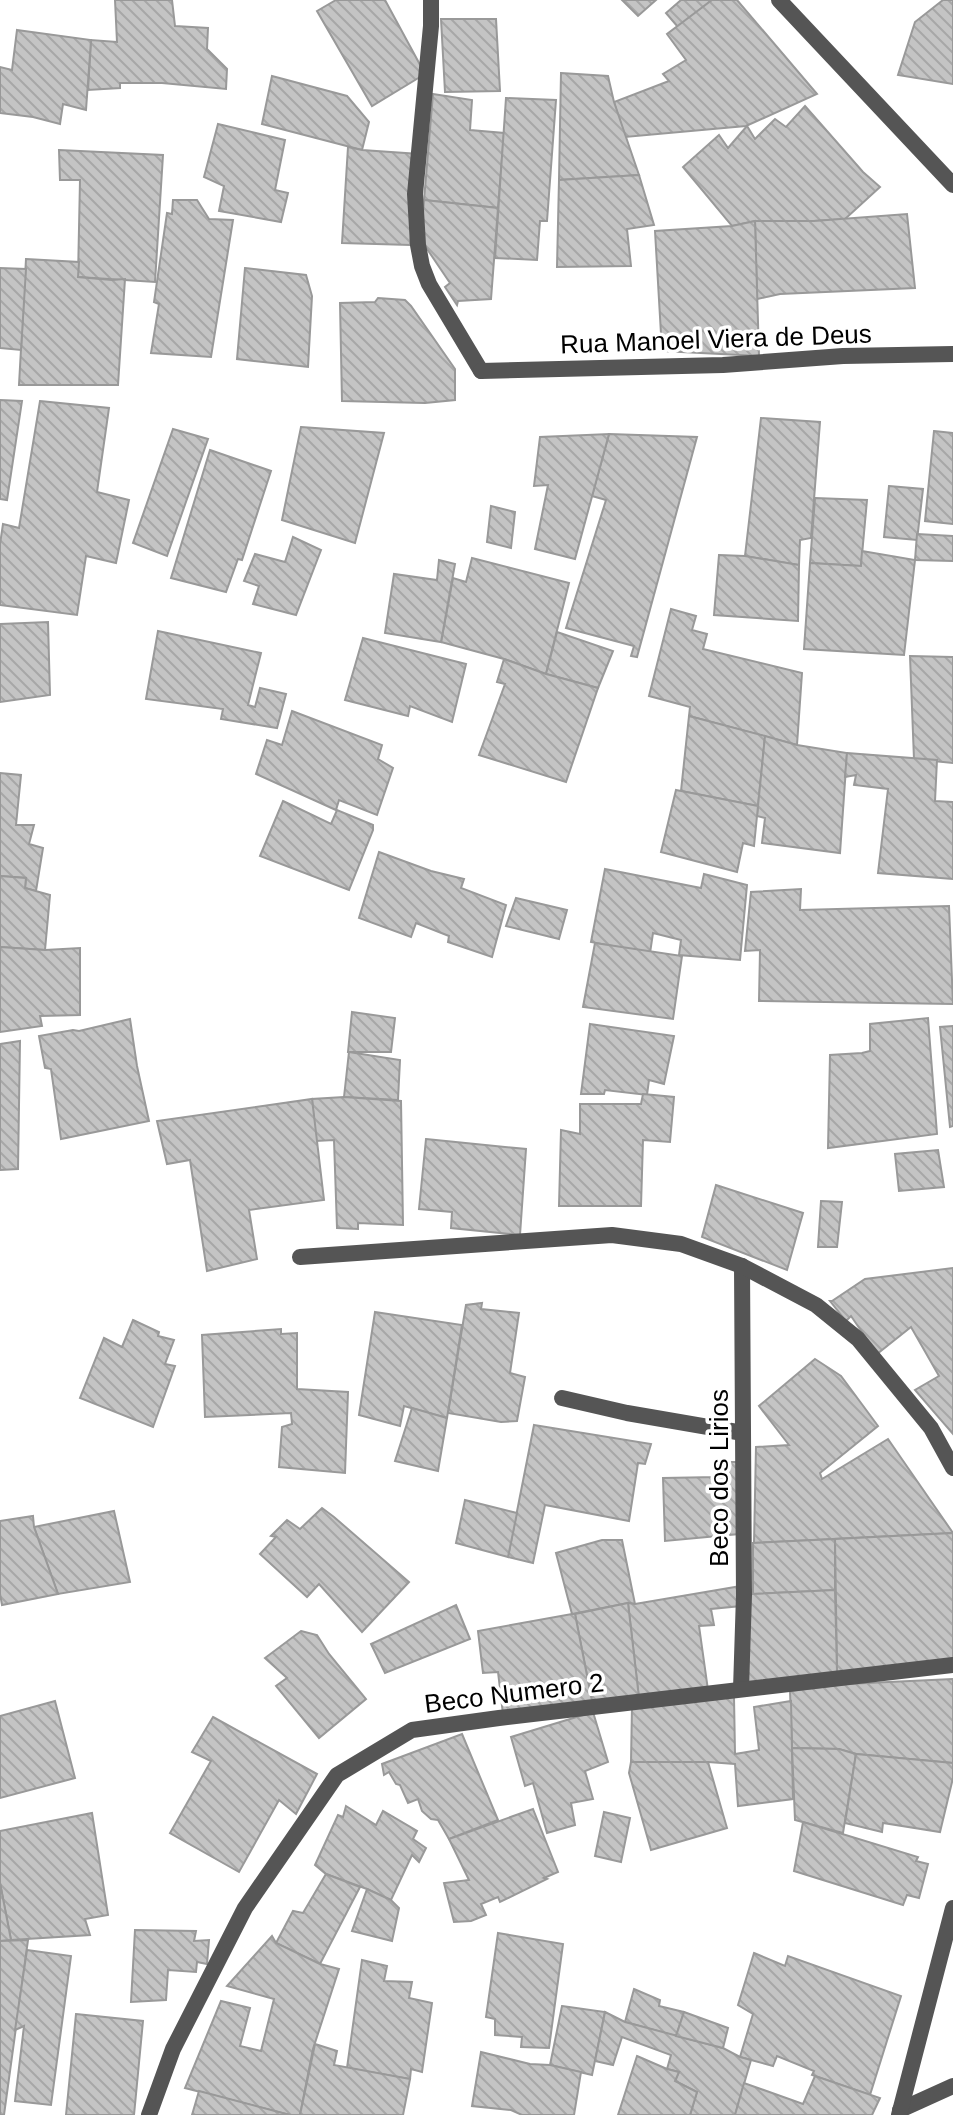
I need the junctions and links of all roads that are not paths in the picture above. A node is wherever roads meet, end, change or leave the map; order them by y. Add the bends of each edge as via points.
1 (431, 0) edge
2 (779, 0) edge
3 (953, 185) edge
4 (953, 354) edge
5 (300, 1257) dead end
6 (742, 1266) junction
7 (562, 1398) dead end
8 (743, 1433) junction
9 (953, 1468) edge
10 (953, 1665) edge
11 (741, 1689) junction
12 (953, 1908) edge
13 (953, 2086) edge
14 (899, 2112) edge
15 (149, 2115) edge

1 - 4 street, Rua Manoel Viera de Deus via 415,194 418,245 429,284 481,371
2 - 3 street
5 - 6 street via 612,1235 681,1244
6 - 8 street, Beco dos Lirios
6 - 9 street via 816,1305 858,1339 931,1428
7 - 8 street
8 - 11 street, Beco dos Lirios
10 - 11 street, Beco Numero 2
11 - 15 street, Beco Numero 2 via 412,1730 337,1775 245,1908 173,2049
12 - 14 street
13 - 14 street

